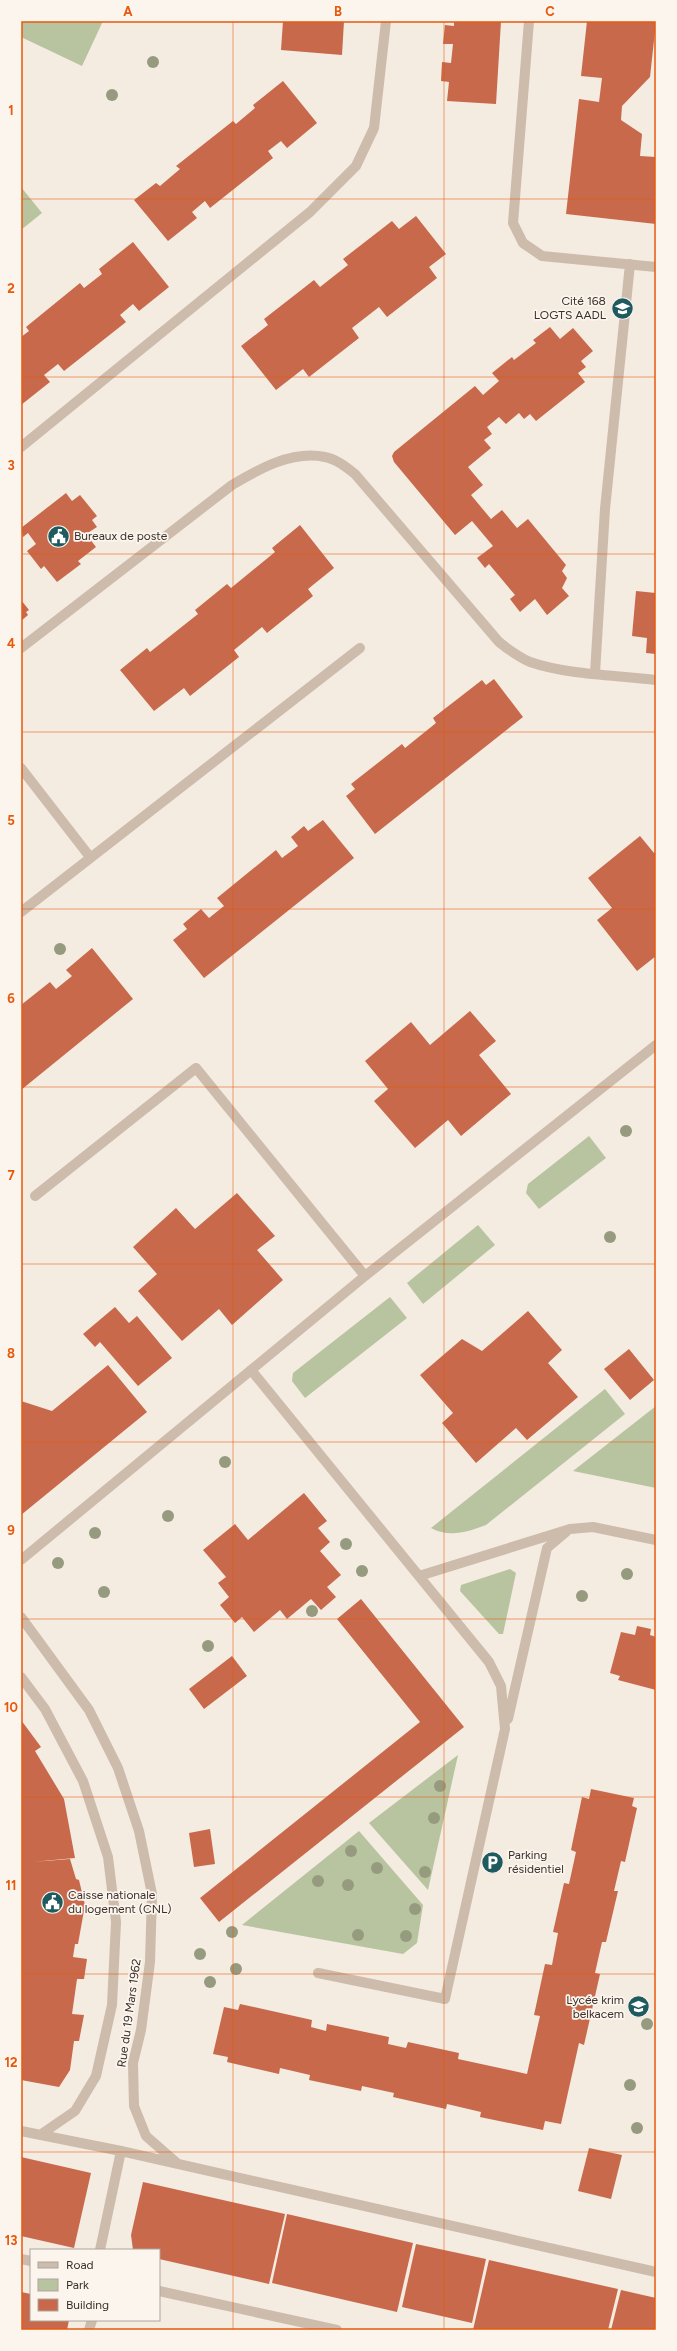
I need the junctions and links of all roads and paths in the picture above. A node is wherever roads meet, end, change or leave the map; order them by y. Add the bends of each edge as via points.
1 (386, 21) edge
2 (529, 21) edge
3 (630, 264) junction
4 (656, 267) edge
5 (21, 447) edge
6 (21, 648) edge
7 (360, 648) dead end
8 (595, 673) junction
9 (656, 680) edge
10 (21, 768) edge
11 (90, 857) junction
12 (21, 912) edge
13 (656, 1045) edge
14 (35, 1196) dead end
15 (365, 1276) junction
16 (252, 1370) junction
17 (570, 1529) junction
18 (656, 1540) edge
19 (21, 1560) edge
20 (419, 1576) junction
21 (21, 1617) edge
22 (21, 1677) edge
23 (505, 1729) junction
24 (318, 1973) dead end
25 (21, 2131) edge
26 (40, 2135) junction
27 (121, 2151) junction
28 (179, 2165) junction
29 (100, 2249) edge
30 (656, 2272) edge
31 (160, 2291) edge
32 (337, 2330) edge

1 - 5 street via 374,128 356,166 310,212
2 - 3 street via 513,223 523,243 542,256
3 - 4 street
3 - 8 street via 606,501
6 - 8 street via 232,485 269,466 306,455 326,457 355,474 499,642 515,655 530,662 564,670
7 - 11 street
8 - 9 street
10 - 11 street
11 - 12 street
13 - 15 street
14 - 15 street via 196,1068
15 - 16 street
16 - 19 street
16 - 20 street
17 - 18 street via 593,1527
17 - 20 street
17 - 23 street via 548,1548
20 - 23 street via 489,1662 501,1686
21 - 28 street, Rue du 19 Mars 1962 via 89,1710 118,1768 139,1831 152,1902 150,1962 141,2030 133,2064 134,2106 146,2136
22 - 26 street, Rue du 19 Mars 1962 via 45,1709 83,1781 108,1857 116,1922 112,2005 96,2076 75,2111
23 - 24 street via 445,1999
25 - 26 street
26 - 27 street
27 - 28 street
27 - 29 street
28 - 30 street
31 - 32 street

